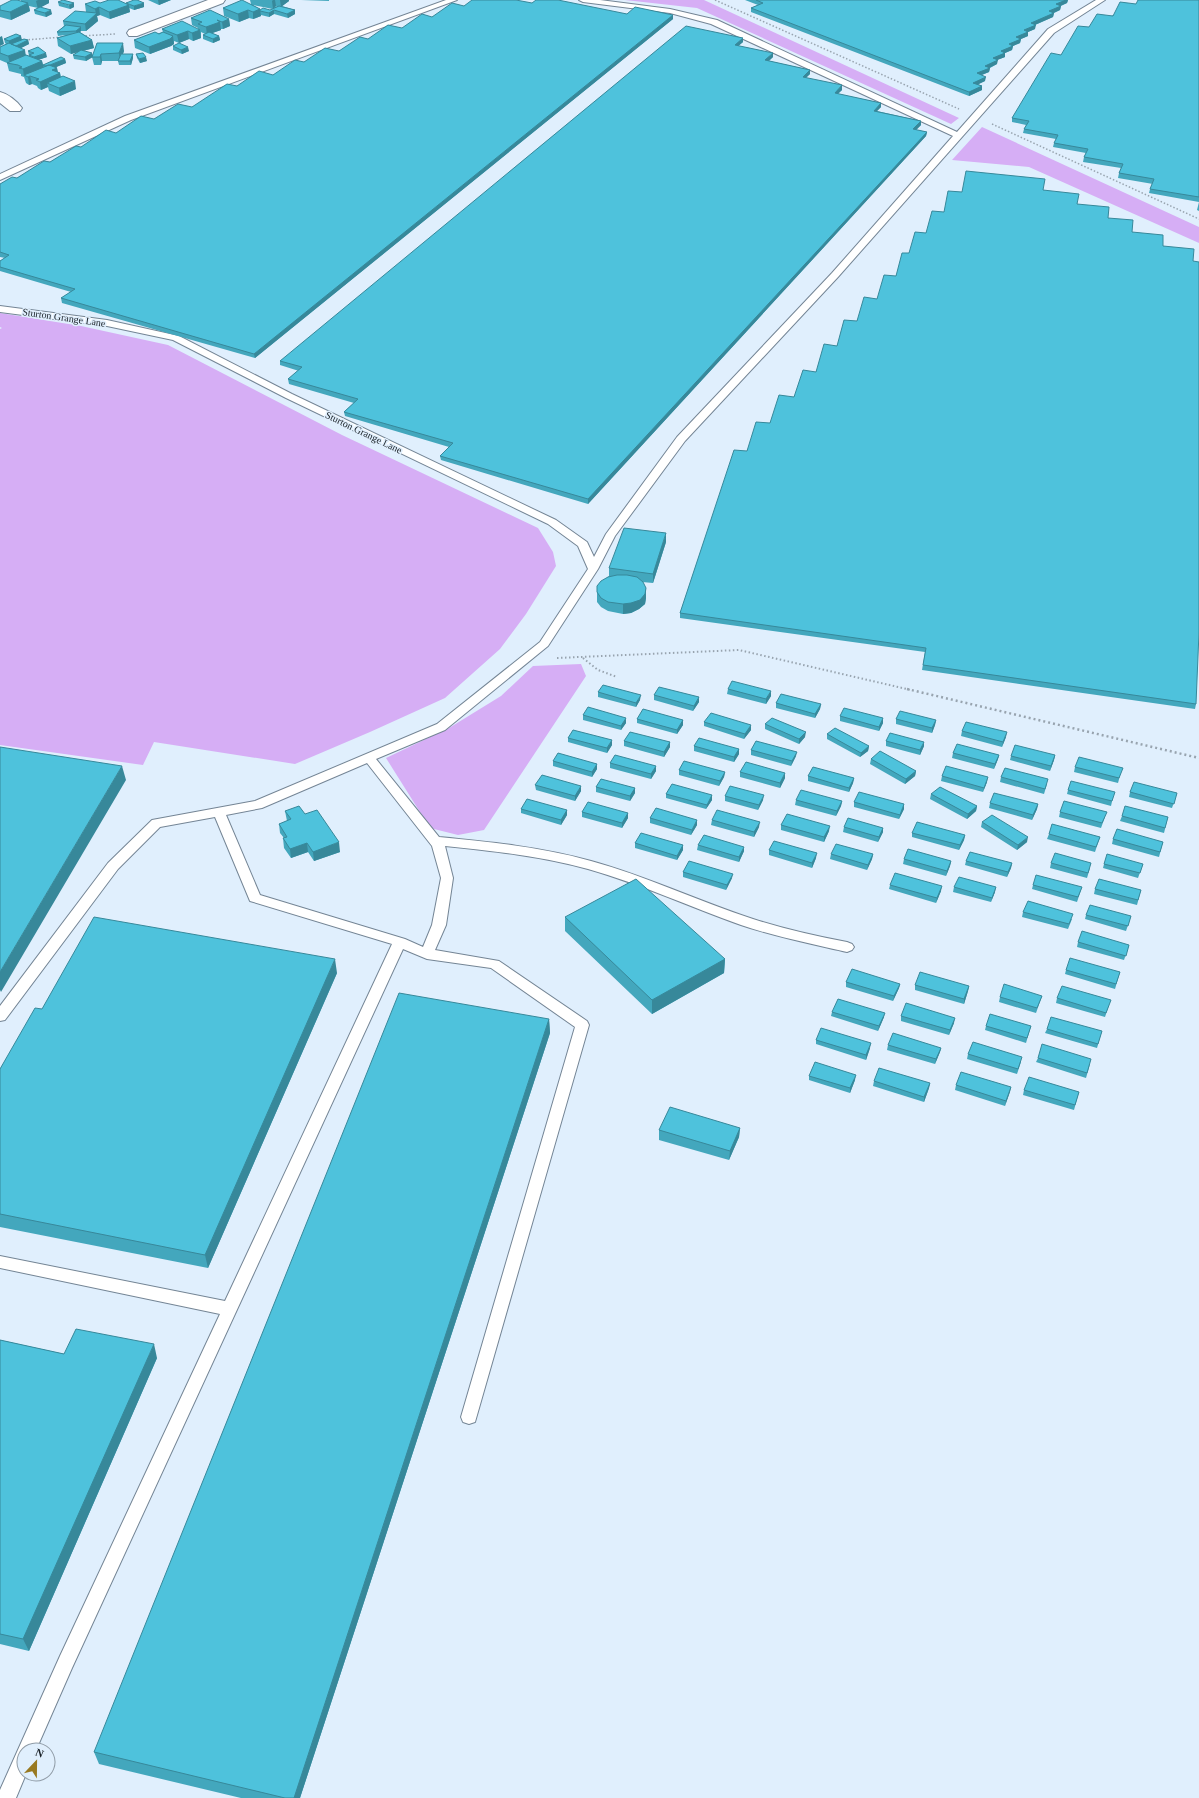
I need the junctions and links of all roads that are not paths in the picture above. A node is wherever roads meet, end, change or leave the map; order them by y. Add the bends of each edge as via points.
1 (218, 0) edge
2 (453, 0) edge
3 (584, 0) edge
4 (1102, 0) edge
5 (133, 33) road end
6 (0, 96) edge
7 (15, 108) dead end
8 (959, 136) junction
9 (0, 177) edge
10 (0, 309) edge
11 (593, 569) junction
12 (369, 758) junction
13 (219, 812) junction
14 (435, 841) junction
15 (400, 942) junction
16 (847, 947) dead end
17 (427, 954) junction
18 (0, 1016) edge
19 (0, 1262) edge
20 (230, 1309) junction
21 (469, 1417) dead end
22 (31, 1742) edge
23 (16, 1776) edge
24 (6, 1798) edge

1 - 5 street
2 - 9 lane via 128,118
3 - 8 lane via 676,12 719,24
4 - 8 lane via 1051,30
6 - 7 street
8 - 11 lane via 835,275 681,439 610,536
10 - 11 lane, Sturton Grange Lane via 107,323 176,338 289,396 552,522 583,544
11 - 12 lane via 544,644 441,727
12 - 13 lane via 258,805
12 - 14 lane
13 - 15 lane via 255,898
13 - 18 lane via 156,823 113,866
14 - 16 lane via 560,857 598,868 748,922 794,936
14 - 17 lane via 447,878 439,925
15 - 17 lane
15 - 20 lane
17 - 21 lane via 494,964 582,1025
19 - 20 lane
20 - 22 lane
23 - 24 lane

